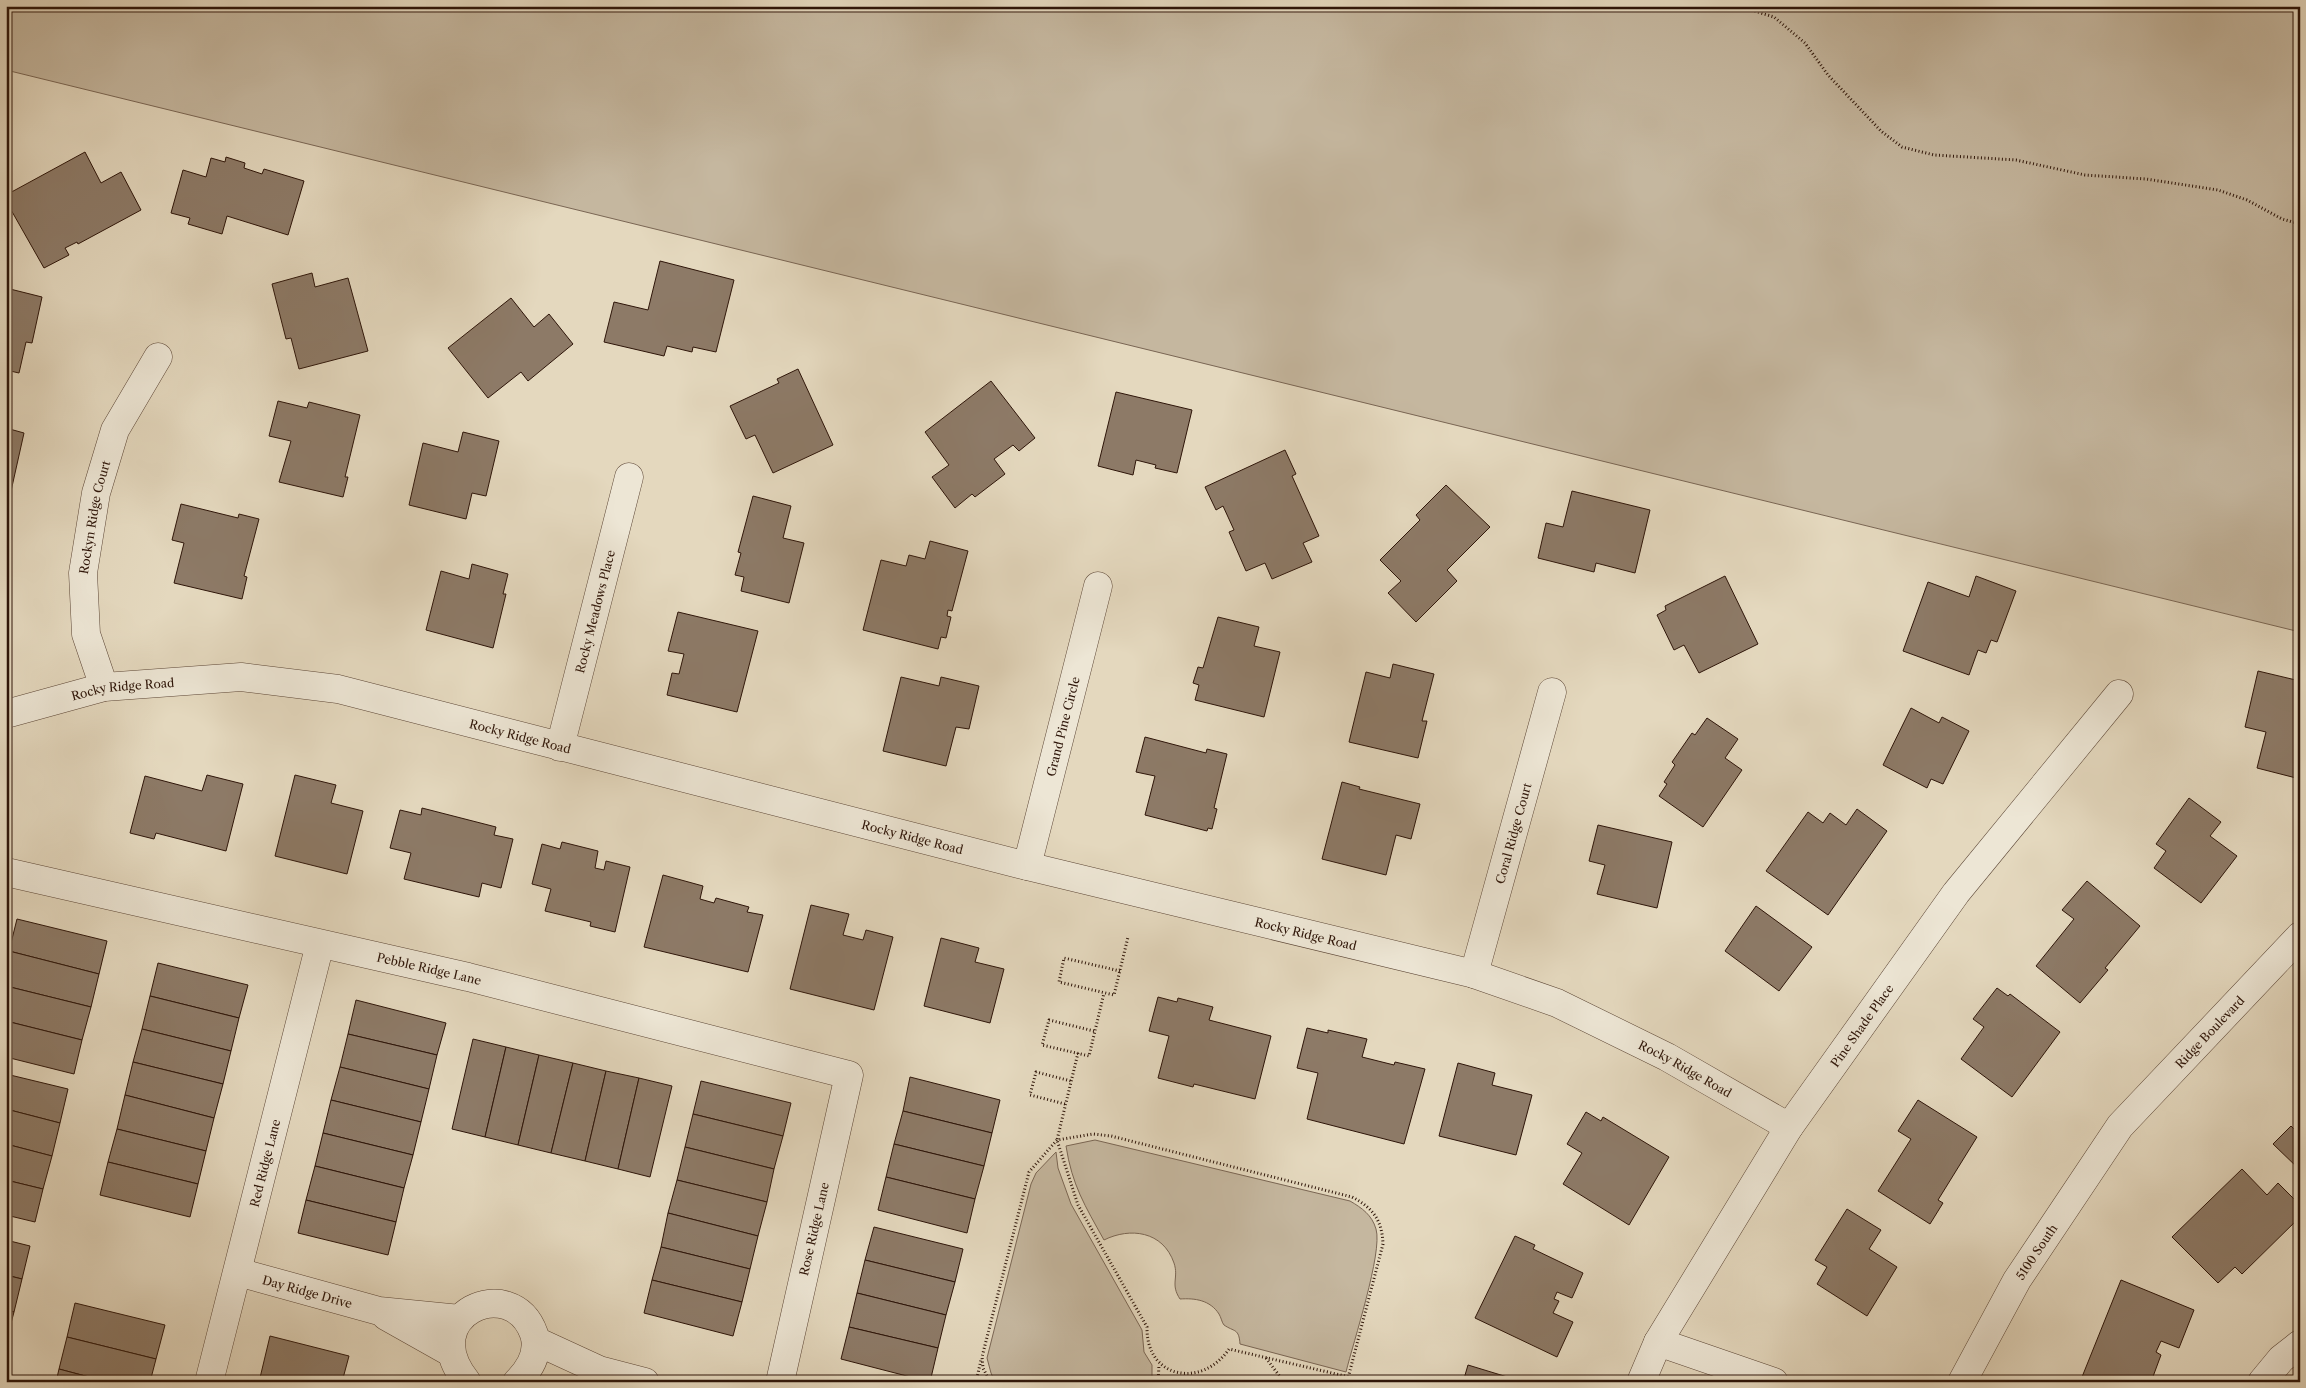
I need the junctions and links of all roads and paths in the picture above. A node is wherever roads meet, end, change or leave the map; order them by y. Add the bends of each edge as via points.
1 (1665, 6) edge
2 (1722, 6) edge
3 (1738, 6) edge
4 (2300, 224) edge
5 (158, 357) dead end
6 (629, 476) dead end
7 (1098, 586) dead end
8 (104, 687) junction
9 (1552, 692) dead end
10 (2119, 694) dead end
11 (6, 714) edge
12 (560, 747) junction
13 (1027, 866) junction
14 (6, 872) edge
15 (2300, 936) edge
16 (1128, 937) dead end
17 (320, 944) junction
18 (1120, 971) junction
19 (1474, 974) junction
20 (1104, 993) junction
21 (1094, 1031) junction
22 (1078, 1053) junction
23 (849, 1075) joint
24 (1071, 1081) junction
25 (1065, 1104) junction
26 (2120, 1126) joint
27 (1789, 1127) junction
28 (1057, 1140) junction
29 (238, 1272) junction
30 (379, 1311) junction
31 (460, 1319) junction
32 (536, 1340) junction
33 (1658, 1342) junction
34 (2300, 1344) edge
35 (450, 1352) junction
36 (982, 1357) junction
37 (1265, 1358) junction
38 (1159, 1365) junction
39 (599, 1370) junction
40 (523, 1376) edge
41 (1349, 1376) junction
42 (209, 1382) edge
43 (467, 1382) edge
44 (645, 1382) edge
45 (780, 1382) edge
46 (976, 1382) edge
47 (990, 1382) edge
48 (1158, 1382) edge
49 (1284, 1382) edge
50 (1347, 1382) edge
51 (1641, 1382) edge
52 (1774, 1382) edge
53 (1962, 1382) edge
54 (2262, 1382) edge

1 - 2 path
3 - 4 path via 1774,16 1805,43 1828,75 1881,131 1902,148 1934,155 2016,160 2085,175 2146,179 2218,190
5 - 8 street, Rockyn Ridge Court via 115,430 95,502 83,573 86,634
6 - 12 street, Rocky Meadows Place
7 - 13 street, Grand Pine Circle
8 - 11 street, Rocky Ridge Road
8 - 12 street, Rocky Ridge Road via 241,677 338,689
9 - 19 street, Coral Ridge Court
10 - 27 street, Pine Shade Place via 1956,893
12 - 13 street, Rocky Ridge Road
13 - 19 street, Rocky Ridge Road
14 - 17 street, Pebble Ridge Lane
15 - 26 street, Ridge Boulevard
16 - 18 path
17 - 23 street, Pebble Ridge Lane via 468,977
17 - 29 street, Red Ridge Lane
18 - 20 path via 1114,995
18 - 20 path via 1064,958 1059,982
19 - 27 street, Rocky Ridge Road via 1557,1003 1667,1057
20 - 21 path
21 - 22 path via 1088,1056
21 - 22 path via 1048,1020 1042,1045
22 - 24 path
23 - 45 street, Rose Ridge Lane
24 - 25 path
24 - 25 path via 1036,1072 1030,1095
25 - 28 path
26 - 53 street, 5100 South via 2017,1280
27 - 33 street, Pine Shade Place
28 - 36 path via 1029,1172
28 - 38 path via 1078,1205 1147,1327 1151,1354
28 - 41 path via 1093,1134 1111,1136 1352,1197 1364,1204 1380,1223 1383,1244
29 - 30 street, Day Ridge Drive
29 - 42 street, Red Ridge Lane
30 - 31 street, Day Ridge Drive
30 - 35 street, Day Ridge Drive
31 - 32 street via 473,1308 490,1303 506,1305 520,1312 530,1324
31 - 35 street via 452,1332
32 - 39 street
32 - 40 street via 535,1354
33 - 51 street, Pine Shade Place
33 - 52 street
34 - 54 street via 2281,1359
35 - 43 street via 456,1368
36 - 46 path
36 - 47 path
37 - 38 path via 1229,1349 1222,1361 1198,1376 1184,1376
37 - 41 path
37 - 49 path
38 - 48 path
39 - 40 street
39 - 44 street
41 - 50 path

